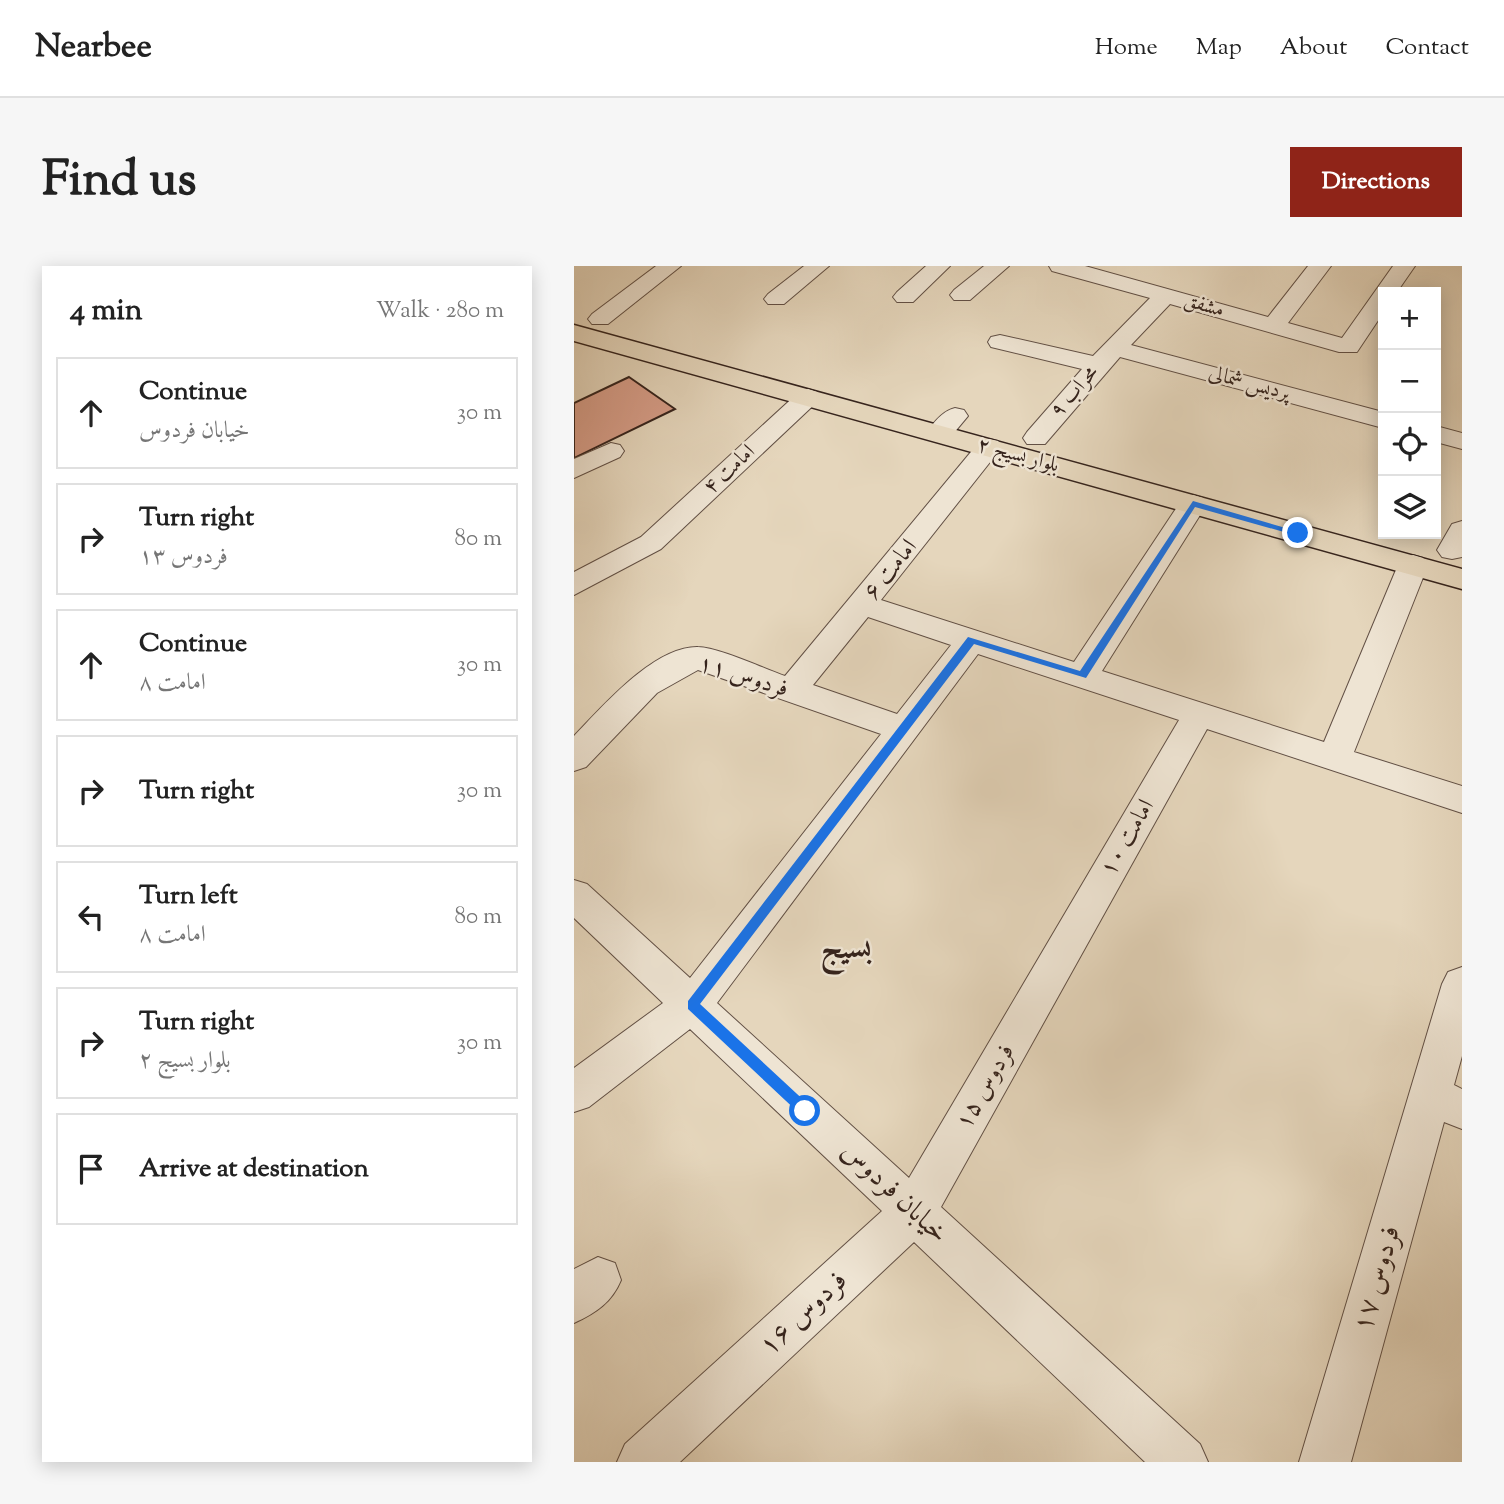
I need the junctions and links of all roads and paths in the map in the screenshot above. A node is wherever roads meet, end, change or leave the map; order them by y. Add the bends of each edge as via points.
1 (670, 266) edge
2 (818, 266) edge
3 (939, 266) edge
4 (998, 266) edge
5 (1404, 266) edge
6 (1071, 267) edge
7 (1316, 267) edge
8 (1390, 287) edge
9 (962, 295) dead end
10 (1166, 296) junction
11 (905, 297) dead end
12 (776, 299) dead end
13 (1378, 304) edge
14 (587, 315) edge
15 (1273, 326) junction
16 (574, 333) edge
17 (1000, 342) dead end
18 (1107, 357) junction
19 (808, 397) junction
20 (1378, 419) edge
21 (947, 425) junction
22 (1441, 435) edge
23 (1037, 438) junction
24 (1462, 441) edge
25 (989, 447) junction
26 (611, 451) dead end
27 (574, 470) edge
28 (1193, 504) junction
29 (1378, 531) edge
30 (1425, 539) edge
31 (1459, 544) edge
32 (1413, 565) junction
33 (1462, 579) edge
34 (574, 585) edge
35 (863, 604) junction
36 (972, 640) junction
37 (1082, 676) junction
38 (791, 691) junction
39 (1199, 714) junction
40 (902, 728) junction
41 (574, 758) edge
42 (1335, 758) junction
43 (1462, 800) edge
44 (574, 895) edge
45 (1057, 962) joint
46 (1462, 984) edge
47 (692, 1005) junction
48 (574, 1093) edge
49 (1446, 1102) edge
50 (914, 1212) junction
51 (643, 1462) edge
52 (1182, 1462) edge
53 (1325, 1462) edge

1 - 14 street
2 - 12 street
3 - 11 street
4 - 9 street
5 - 8 street
6 - 10 street, مشفق
7 - 15 street
10 - 15 street, مشفق
10 - 18 street, محراب ۹
13 - 15 street, مشفق via 1348,347
14 - 21 main road, بلوار بسیج ۲
16 - 19 main road, بلوار بسیج ۲
17 - 18 street, پردیس شمالی
18 - 20 street, پردیس شمالی
18 - 23 street, محراب ۹
19 - 21 main road, بلوار بسیج ۲
19 - 34 street, امامت ۴ via 651,543
21 - 23 main road, بلوار بسیج ۲
21 - 25 main road, بلوار بسیج ۲
22 - 24 street
23 - 29 main road, بلوار بسیج ۲
25 - 28 main road, بلوار بسیج ۲
25 - 35 street, امامت ۶
26 - 27 street
28 - 32 main road, بلوار بسیج ۲
28 - 37 street
30 - 31 main road
32 - 33 main road, بلوار بسیج ۲
32 - 42 street
35 - 36 street
35 - 38 street, امامت ۶
36 - 37 street
36 - 40 street
37 - 39 street
38 - 40 street, فردوس ۱۱
38 - 41 street, فردوس ۱۱ via 698,658 677,663 654,677
39 - 42 street
39 - 45 street, امامت ۱۰
40 - 47 street
42 - 43 street
44 - 47 street, خیابان فردوس
45 - 50 street, فردوس ۱۵
46 - 49 street, فردوس ۱۷
47 - 48 street
47 - 50 street, خیابان فردوس
49 - 53 street, فردوس ۱۷
50 - 51 street, فردوس ۱۶
50 - 52 street, خیابان فردوس

